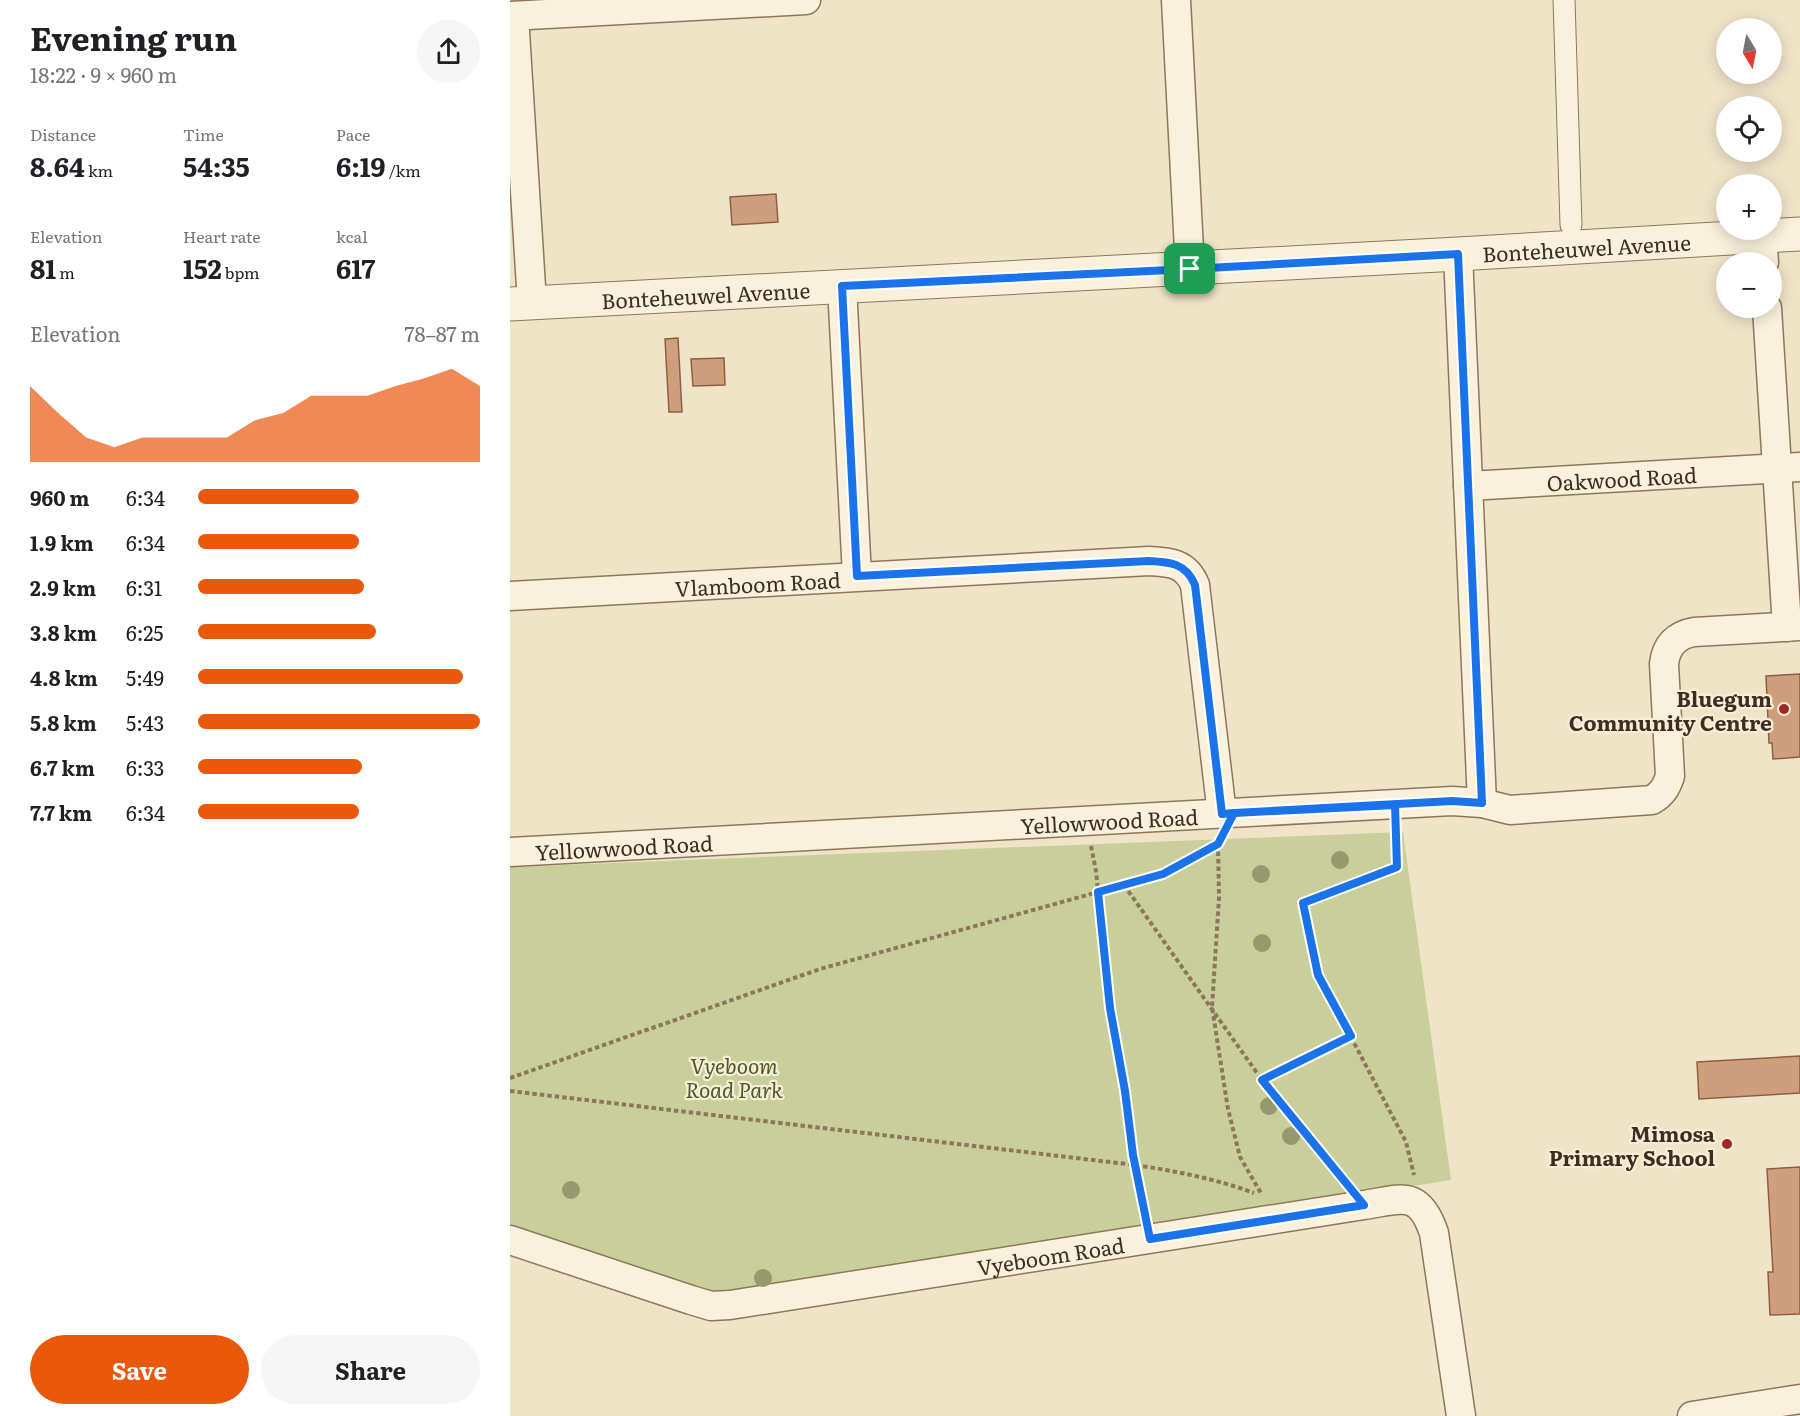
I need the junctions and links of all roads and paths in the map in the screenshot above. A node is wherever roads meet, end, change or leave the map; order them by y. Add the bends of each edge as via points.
1 (806, 0) edge
2 (1176, 0) edge
3 (1564, 0) edge
4 (650, 4) edge
5 (512, 16) edge
6 (1571, 225) dead end
7 (1800, 234) edge
8 (1763, 249) edge
9 (1458, 254) junction
10 (1190, 269) junction
11 (842, 286) junction
12 (521, 304) edge
13 (1768, 318) edge
14 (1788, 467) edge
15 (1468, 486) junction
16 (857, 576) junction
17 (510, 596) edge
18 (1793, 626) edge
19 (1482, 803) junction
20 (1395, 805) junction
21 (1228, 814) junction
22 (1088, 821) junction
23 (1218, 844) junction
24 (510, 852) edge
25 (1124, 885) junction
26 (1098, 892) junction
27 (1212, 1007) junction
28 (1351, 1036) junction
29 (510, 1078) edge
30 (1262, 1080) junction
31 (510, 1091) edge
32 (1406, 1142) dead end
33 (1135, 1165) junction
34 (1364, 1205) junction
35 (1150, 1239) junction
36 (510, 1240) edge
37 (1800, 1399) edge
38 (1461, 1416) edge
39 (1692, 1416) edge

1 - 4 street
2 - 10 street
3 - 6 street
4 - 5 street
5 - 12 street
7 - 8 street, Bonteheuwel Avenue
8 - 9 street, Bonteheuwel Avenue
9 - 10 street, Bonteheuwel Avenue
9 - 15 street
10 - 11 street, Bonteheuwel Avenue
11 - 12 street, Bonteheuwel Avenue
11 - 16 street
13 - 14 street
14 - 15 street, Oakwood Road
14 - 18 street
15 - 19 street
16 - 17 street, Vlamboom Road
16 - 21 street, Vlamboom Road via 1149,561 1171,562 1186,569 1195,585
18 - 19 street, Yellowwood Road via 1694,632 1680,636 1668,648 1664,664 1670,777 1667,787 1652,800 1510,810
19 - 20 street, Yellowwood Road
20 - 21 street, Yellowwood Road
20 - 28 path via 1397,867 1303,903 1318,975
21 - 22 street, Yellowwood Road
21 - 23 path
22 - 24 street, Yellowwood Road
22 - 26 path
23 - 25 path via 1163,874
23 - 27 path
25 - 26 path
25 - 27 path
26 - 29 path via 820,969
26 - 33 path via 1110,1008
27 - 30 path
27 - 33 path via 1240,1157 1263,1197 1226,1183
28 - 30 path
28 - 32 path
30 - 34 path
31 - 33 path
33 - 35 path
34 - 35 street, Vyeboom Road
34 - 38 street, Vyeboom Road via 1400,1199 1413,1201 1429,1218
35 - 36 street, Vyeboom Road via 751,1303 711,1306
37 - 39 street

